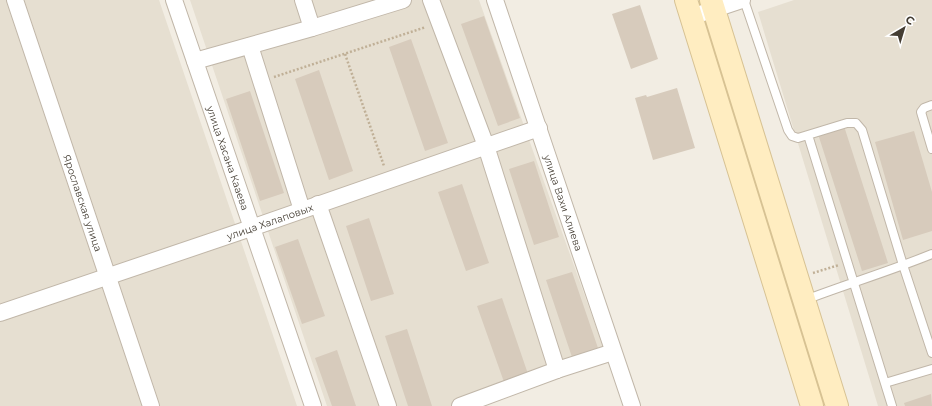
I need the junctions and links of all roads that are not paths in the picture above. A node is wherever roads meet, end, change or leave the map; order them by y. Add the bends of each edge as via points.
1 (15, 0) edge
2 (174, 0) edge
3 (303, 0) edge
4 (403, 0) edge
5 (431, 0) edge
6 (495, 0) edge
7 (743, 0) edge
8 (712, 5) edge
9 (689, 9) edge
10 (312, 28) junction
11 (250, 46) junction
12 (195, 61) junction
13 (932, 105) edge
14 (539, 128) junction
15 (808, 135) junction
16 (486, 146) junction
17 (932, 150) edge
18 (318, 204) junction
19 (302, 210) junction
20 (251, 228) junction
21 (932, 254) edge
22 (903, 266) junction
23 (107, 277) junction
24 (853, 282) junction
25 (804, 300) junction
26 (0, 313) edge
27 (613, 352) junction
28 (932, 352) edge
29 (932, 369) edge
30 (557, 370) junction
31 (884, 383) junction
32 (150, 406) edge
33 (313, 406) edge
34 (388, 406) edge
35 (460, 406) edge
36 (632, 406) edge
37 (812, 406) edge
38 (838, 406) edge
39 (892, 406) edge

1 - 23 street, Ярославская улица
2 - 12 street, улица Хасана Кааева
3 - 10 street
4 - 10 street
5 - 16 street
6 - 14 street, улица Вахи Алиева
7 - 8 street
7 - 15 lane via 788,130 792,136 798,138
8 - 9 street
8 - 25 main road
9 - 37 main road
10 - 11 street
11 - 12 street
11 - 19 street
12 - 20 street, улица Хасана Кааева
13 - 17 lane via 921,112
14 - 16 street, улица Халаповых
14 - 27 street, улица Вахи Алиева
15 - 22 lane via 847,123 856,123 862,130
15 - 24 lane
16 - 18 street, улица Халаповых
16 - 30 street
18 - 19 street, улица Халаповых
18 - 34 street
19 - 20 street, улица Халаповых
20 - 23 street, улица Халаповых
20 - 33 street, улица Хасана Кааева
21 - 22 lane
22 - 24 lane
22 - 28 lane
23 - 26 street, улица Халаповых
23 - 32 street, Ярославская улица
24 - 25 lane
24 - 31 lane
25 - 38 main road
27 - 30 street
27 - 36 street, улица Вахи Алиева
29 - 31 lane
30 - 35 street
31 - 39 lane

